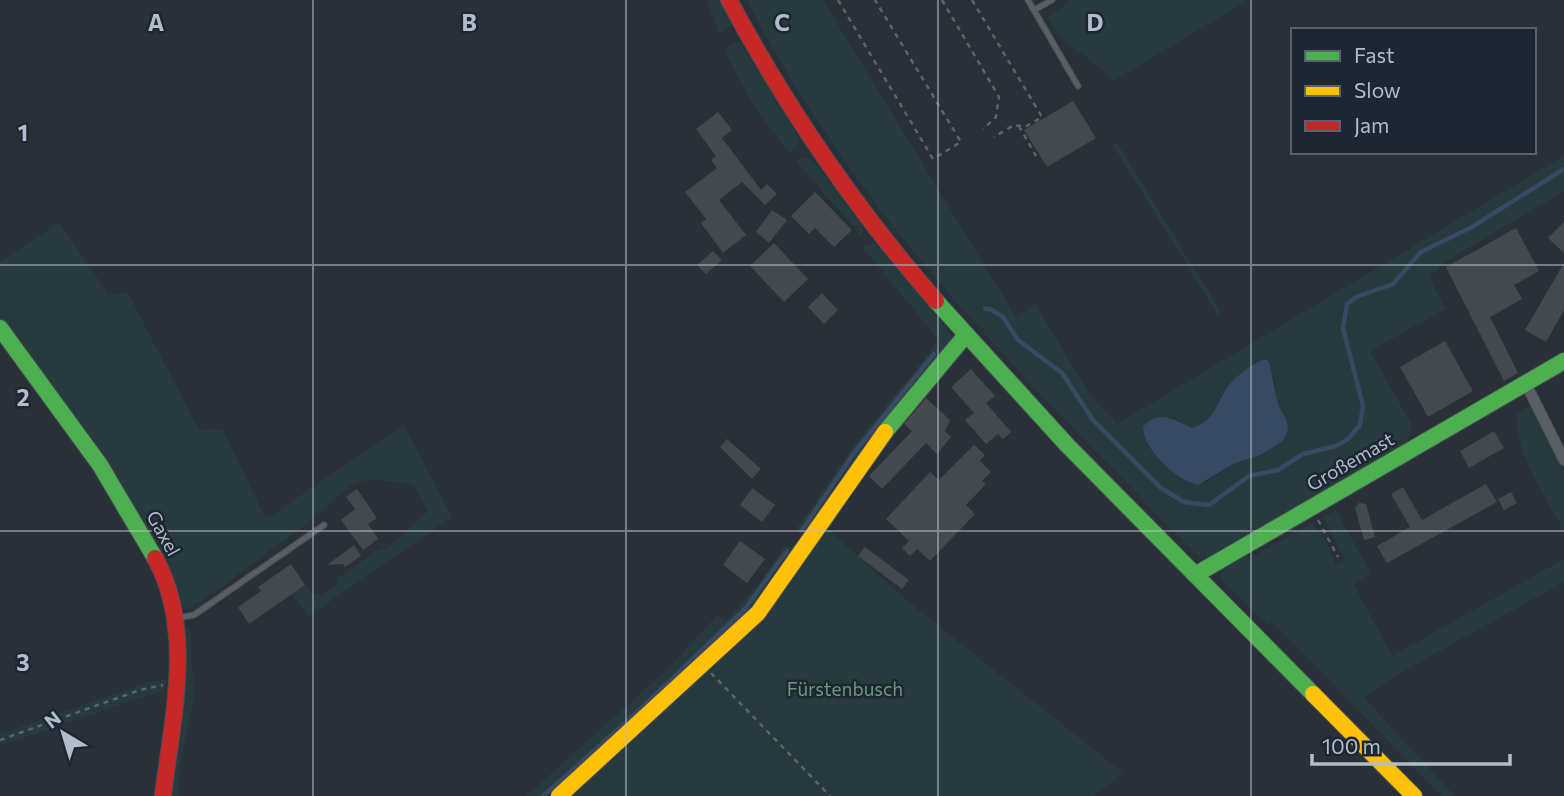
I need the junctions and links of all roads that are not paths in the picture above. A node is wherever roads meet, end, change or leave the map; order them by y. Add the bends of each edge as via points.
1 (729, 0) edge
2 (1028, 0) edge
3 (1052, 0) edge
4 (1034, 10) junction
5 (1078, 86) dead end
6 (0, 328) edge
7 (965, 336) junction
8 (1564, 361) edge
9 (1526, 384) junction
10 (1564, 460) edge
11 (324, 525) dead end
12 (1195, 575) junction
13 (175, 619) junction
14 (163, 796) edge
15 (559, 796) edge
16 (1414, 796) edge

1 - 7 street via 821,156
2 - 4 lane
3 - 4 lane
4 - 5 lane
6 - 13 street, Gaxel via 81,437 124,505 164,576
7 - 12 street
7 - 15 street via 857,468 758,614
8 - 9 street, Großemast
9 - 10 street
9 - 12 street, Großemast
11 - 13 lane via 194,615
12 - 16 street
13 - 14 street, Gaxel via 177,683

